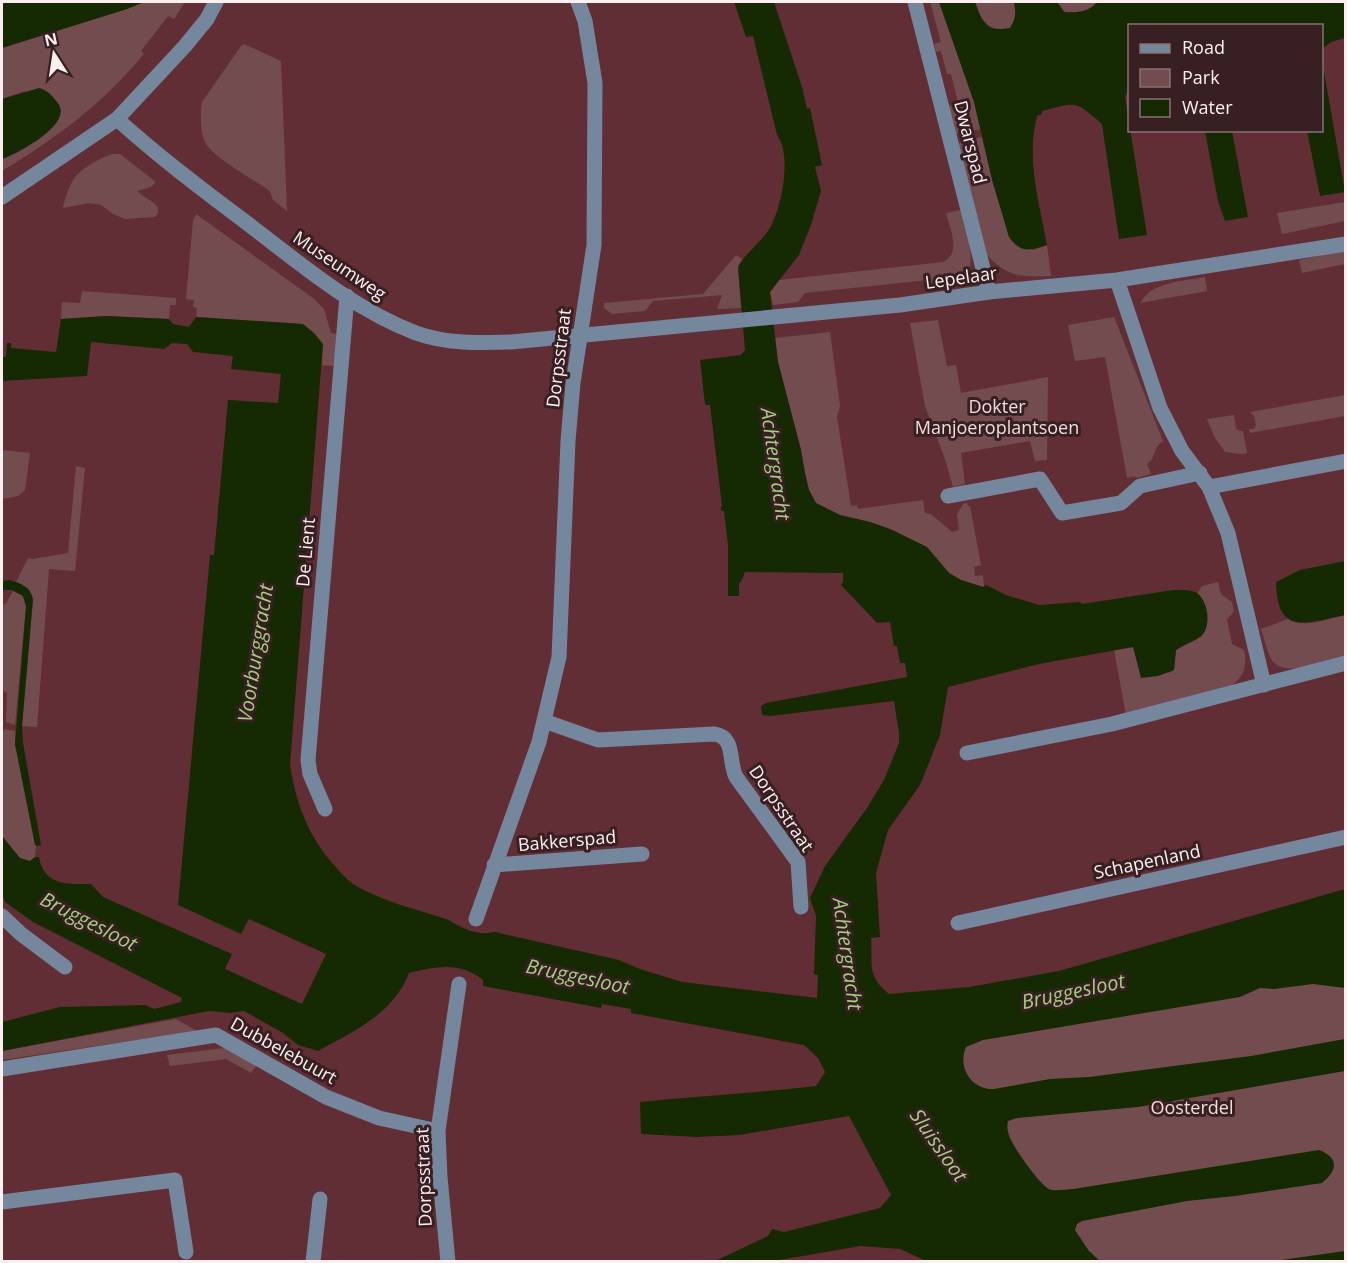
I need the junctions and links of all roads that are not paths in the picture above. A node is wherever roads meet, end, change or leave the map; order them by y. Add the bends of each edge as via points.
1 (216, 2) edge
2 (578, 2) edge
3 (915, 2) edge
4 (117, 119) junction
5 (2, 197) edge
6 (1346, 244) edge
7 (1117, 280) junction
8 (989, 292) junction
9 (347, 296) junction
10 (580, 337) junction
11 (1346, 461) edge
12 (1200, 473) junction
13 (1209, 487) junction
14 (948, 496) dead end
15 (1346, 663) edge
16 (1264, 685) junction
17 (544, 721) junction
18 (967, 753) dead end
19 (325, 809) dead end
20 (1346, 837) edge
21 (642, 854) dead end
22 (494, 865) junction
23 (801, 907) dead end
24 (2, 916) edge
25 (476, 919) dead end
26 (958, 922) dead end
27 (64, 967) dead end
28 (459, 984) dead end
29 (2, 1069) edge
30 (438, 1131) junction
31 (320, 1199) dead end
32 (2, 1202) edge
33 (186, 1252) dead end
34 (313, 1262) edge
35 (448, 1262) edge

1 - 4 street via 185,46
2 - 10 street, Dorpsstraat via 595,83 594,245
3 - 8 street, Dwarspad
4 - 5 street
4 - 9 street, Museumweg via 153,151
6 - 7 street, Lepelaar
7 - 8 street, Lepelaar
7 - 12 street via 1160,408 1182,451
8 - 10 street, Lepelaar via 900,305
9 - 10 street, Museumweg via 391,322 434,338 487,343
9 - 19 street, De Lient via 308,760
10 - 17 street, Dorpsstraat via 568,441 559,657
11 - 13 street
12 - 13 street
12 - 14 street via 1140,486 1121,503 1062,513 1040,479
13 - 16 street via 1228,533
15 - 16 street
16 - 18 street via 1112,724
17 - 22 street, Dorpsstraat
17 - 23 street, Dorpsstraat via 598,740 723,736 729,744 736,777 798,861
20 - 26 street, Schapenland
21 - 22 street, Bakkerspad
22 - 25 street, Dorpsstraat
24 - 27 street
28 - 30 street, Dorpsstraat
29 - 30 street, Dubbelebuurt via 216,1035 326,1097 379,1118
30 - 35 street, Dorpsstraat
31 - 34 street
32 - 33 street via 175,1180

